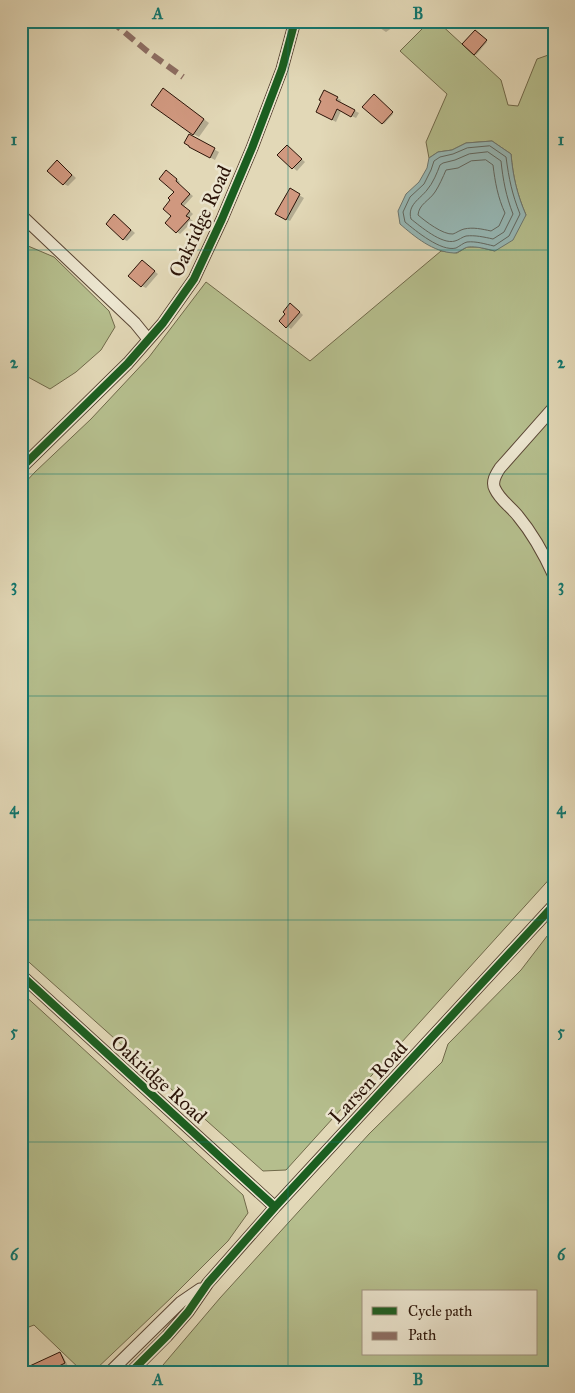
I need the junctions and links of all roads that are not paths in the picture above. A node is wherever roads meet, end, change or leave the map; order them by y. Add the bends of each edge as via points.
1 (295, 21) edge
2 (21, 215) edge
3 (148, 339) junction
4 (554, 408) edge
5 (21, 468) edge
6 (554, 576) edge
7 (554, 905) edge
8 (21, 976) edge
9 (275, 1207) junction
10 (208, 1284) junction
11 (110, 1372) edge
12 (131, 1372) edge

1 - 3 street, Oakridge Road via 279,77 252,148 203,261 183,295
2 - 3 street
3 - 5 street, Oakridge Road
4 - 6 street via 500,468 494,489 532,533
7 - 9 street, Larsen Road
8 - 9 street, Oakridge Road
9 - 10 street, Larsen Road
10 - 11 street via 181,1302
10 - 12 street via 167,1336

